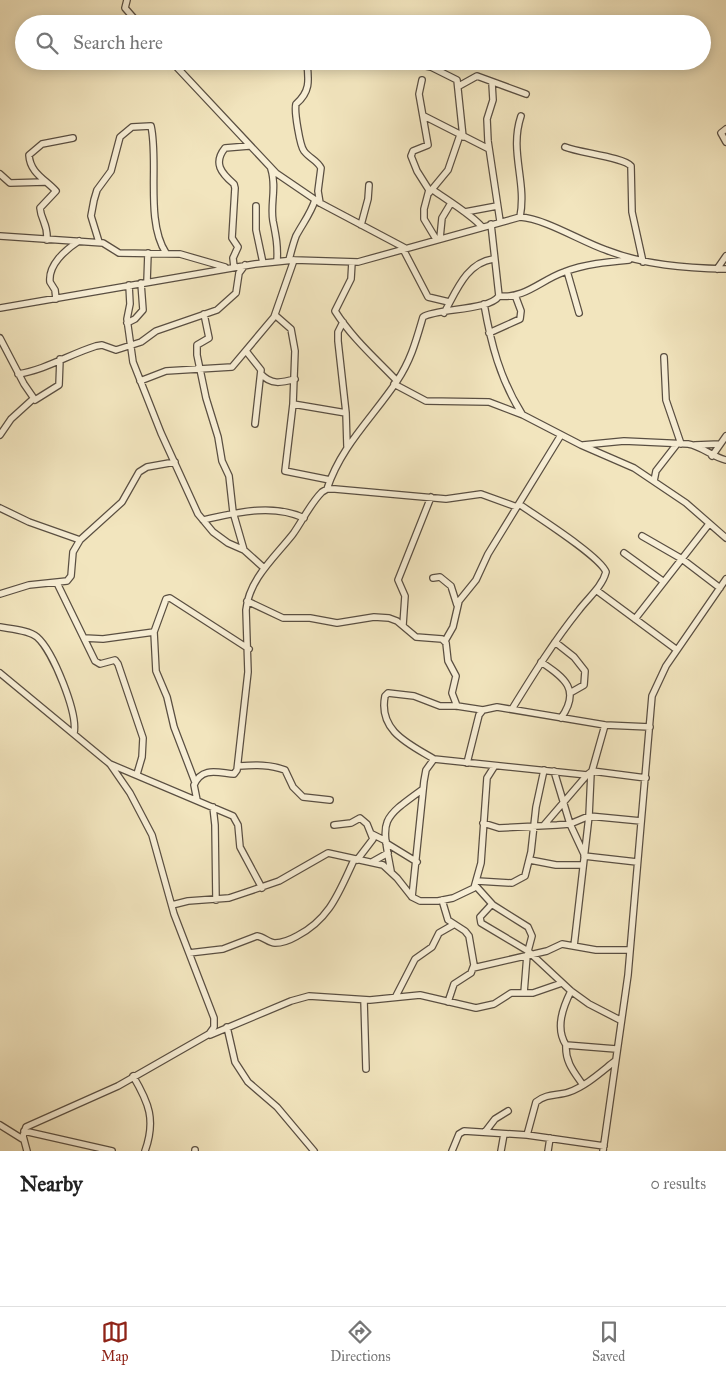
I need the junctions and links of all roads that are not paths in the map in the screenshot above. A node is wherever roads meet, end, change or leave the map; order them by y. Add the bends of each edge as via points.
1 (127, 0) edge
2 (131, 15) edge
3 (179, 70) edge
4 (307, 70) edge
5 (438, 70) edge
6 (422, 80) dead end
7 (492, 83) junction
8 (458, 86) junction
9 (526, 94) dead end
10 (424, 116) junction
11 (521, 116) dead end
12 (726, 130) edge
13 (462, 136) junction
14 (73, 138) dead end
15 (726, 142) edge
16 (249, 146) junction
17 (565, 147) dead end
18 (489, 149) junction
19 (271, 169) junction
20 (0, 174) edge
21 (45, 182) junction
22 (369, 185) dead end
23 (431, 191) junction
24 (317, 201) junction
25 (451, 203) junction
26 (256, 206) dead end
27 (497, 206) junction
28 (464, 212) junction
29 (520, 216) junction
30 (500, 222) junction
31 (491, 224) junction
32 (361, 225) junction
33 (482, 227) junction
34 (0, 236) edge
35 (438, 238) junction
36 (47, 240) junction
37 (79, 241) junction
38 (99, 242) junction
39 (404, 249) junction
40 (148, 253) junction
41 (166, 253) junction
42 (726, 256) edge
43 (493, 259) junction
44 (631, 259) junction
45 (292, 260) junction
46 (277, 261) junction
47 (352, 262) junction
48 (643, 262) junction
49 (263, 263) junction
50 (245, 265) junction
51 (234, 267) junction
52 (228, 268) junction
53 (718, 268) junction
54 (726, 269) edge
55 (567, 271) junction
56 (144, 282) junction
57 (129, 285) junction
58 (515, 295) junction
59 (499, 296) junction
60 (56, 299) junction
61 (449, 302) junction
62 (484, 304) junction
63 (0, 308) edge
64 (444, 313) junction
65 (204, 314) junction
66 (579, 314) dead end
67 (275, 315) junction
68 (343, 322) junction
69 (127, 323) junction
70 (489, 333) junction
71 (0, 338) edge
72 (129, 344) junction
73 (3, 348) edge
74 (246, 351) junction
75 (664, 356) dead end
76 (60, 359) junction
77 (200, 369) junction
78 (18, 374) junction
79 (261, 374) junction
80 (295, 379) junction
81 (140, 380) junction
82 (396, 383) junction
83 (34, 398) junction
84 (293, 404) junction
85 (346, 413) junction
86 (523, 415) junction
87 (255, 424) dead end
88 (0, 435) edge
89 (561, 435) junction
90 (726, 436) edge
91 (679, 444) junction
92 (720, 444) junction
93 (581, 445) junction
94 (695, 445) junction
95 (347, 446) junction
96 (712, 456) junction
97 (726, 460) edge
98 (175, 462) junction
99 (656, 472) junction
100 (645, 475) junction
101 (330, 480) junction
102 (654, 481) junction
103 (327, 489) junction
104 (431, 497) junction
105 (518, 506) junction
106 (0, 508) edge
107 (233, 512) junction
108 (213, 518) junction
109 (304, 518) junction
110 (202, 520) junction
111 (709, 524) junction
112 (209, 528) junction
113 (642, 536) dead end
114 (726, 538) edge
115 (80, 540) junction
116 (244, 550) junction
117 (624, 553) dead end
118 (682, 559) junction
119 (264, 568) junction
120 (433, 578) dead end
121 (726, 579) edge
122 (664, 582) junction
123 (58, 583) junction
124 (720, 588) junction
125 (596, 590) junction
126 (0, 594) edge
127 (247, 601) junction
128 (457, 605) junction
129 (635, 619) junction
130 (403, 625) junction
131 (0, 627) edge
132 (154, 632) junction
133 (84, 638) junction
134 (445, 641) junction
135 (555, 642) junction
136 (248, 649) junction
137 (677, 650) junction
138 (542, 662) junction
139 (0, 673) edge
140 (570, 693) junction
141 (457, 706) junction
142 (512, 709) junction
143 (483, 710) junction
144 (561, 718) junction
145 (605, 725) junction
146 (650, 727) junction
147 (74, 734) junction
148 (434, 759) junction
149 (467, 763) junction
150 (110, 764) junction
151 (238, 766) junction
152 (494, 767) junction
153 (544, 770) junction
154 (554, 771) junction
155 (590, 773) junction
156 (138, 774) junction
157 (646, 778) junction
158 (195, 782) junction
159 (423, 789) junction
160 (197, 800) junction
161 (330, 800) dead end
162 (564, 801) junction
163 (213, 807) junction
164 (589, 816) junction
165 (641, 821) junction
166 (483, 823) junction
167 (570, 824) junction
168 (334, 825) dead end
169 (544, 825) junction
170 (534, 826) junction
171 (372, 834) junction
172 (386, 842) junction
173 (388, 853) junction
174 (584, 855) junction
175 (355, 860) junction
176 (530, 860) junction
177 (372, 862) junction
178 (417, 862) junction
179 (636, 862) junction
180 (583, 865) junction
181 (392, 873) junction
182 (476, 883) junction
183 (262, 888) junction
184 (412, 897) junction
185 (216, 900) junction
186 (442, 900) junction
187 (492, 904) junction
188 (172, 905) junction
189 (453, 925) junction
190 (576, 934) junction
191 (562, 944) junction
192 (574, 946) junction
193 (630, 950) junction
194 (189, 953) junction
195 (529, 954) junction
196 (473, 968) junction
197 (562, 984) junction
198 (571, 992) junction
199 (524, 993) junction
200 (396, 996) junction
201 (364, 1000) junction
202 (448, 1002) junction
203 (620, 1020) junction
204 (227, 1027) junction
205 (199, 1039) junction
206 (566, 1045) junction
207 (616, 1049) junction
208 (614, 1061) junction
209 (366, 1069) dead end
210 (133, 1076) junction
211 (584, 1085) junction
212 (508, 1111) dead end
213 (0, 1125) edge
214 (24, 1131) junction
215 (485, 1132) junction
216 (504, 1134) junction
217 (527, 1135) junction
218 (550, 1138) junction
219 (24, 1140) junction
220 (604, 1148) edge
221 (27, 1151) edge
222 (112, 1151) edge
223 (144, 1151) edge
224 (314, 1151) edge
225 (452, 1151) edge
226 (501, 1151) edge
227 (548, 1151) edge

1 - 2 street via 125,8
3 - 16 street
4 - 24 street via 308,88 296,104 295,122 302,148 321,168
5 - 8 street via 457,80
6 - 10 street via 419,94
7 - 8 street via 476,76
7 - 9 street
7 - 18 street via 493,100 487,119
8 - 13 street
10 - 13 street
10 - 23 street via 428,145 413,151 411,156
11 - 29 street via 516,137 523,197
12 - 15 street via 721,133
13 - 18 street
13 - 23 street via 448,170
14 - 21 street via 47,142 30,152 30,162
16 - 19 street
16 - 51 street via 225,148 218,163 235,188 232,238 238,247 233,258
17 - 48 street via 622,159 631,166 632,212
18 - 27 street
19 - 24 street
19 - 46 street
20 - 21 street via 10,183
21 - 36 street via 56,191 40,208 47,225
22 - 32 street
23 - 25 street
23 - 35 street via 424,219
24 - 32 street
24 - 45 street via 296,237
25 - 28 street
25 - 35 street via 442,218
26 - 49 street via 256,230
27 - 28 street
27 - 30 street
28 - 33 street via 474,217
29 - 30 street
29 - 44 street
30 - 31 street
31 - 33 street
31 - 43 street
32 - 39 street
33 - 35 street
34 - 36 street
35 - 39 street
36 - 37 street
37 - 38 street
37 - 60 street via 65,252 51,271 50,282
38 - 40 street via 119,253
38 - 41 street via 91,211 97,190 111,171 118,140 132,127 151,126 155,210 160,240
39 - 47 street
39 - 61 street via 428,297
40 - 41 street
40 - 56 street
41 - 52 street via 192,256
42 - 53 street
43 - 59 street
43 - 61 street via 483,261 468,274
44 - 48 street
44 - 55 street via 600,262
45 - 46 street
45 - 47 street
45 - 67 street
46 - 49 street
47 - 68 street via 349,285 335,309
48 - 53 street
49 - 50 street
50 - 51 street
50 - 65 street via 239,273 236,293 220,308
51 - 52 street
52 - 56 street
53 - 54 street
55 - 58 street
55 - 66 street
56 - 57 street
56 - 69 street via 143,310
57 - 60 street
57 - 69 street
58 - 59 street
58 - 70 street via 521,311 520,319
59 - 62 street
60 - 63 street
61 - 64 street
62 - 64 street
62 - 70 street
64 - 82 street via 423,317 418,339
65 - 72 street via 156,331 141,342
65 - 77 street via 209,338 197,345
67 - 74 street
67 - 80 street via 293,332
68 - 82 street via 354,339 374,356
68 - 85 street via 338,341
69 - 72 street
70 - 86 street via 499,371
71 - 73 street
72 - 76 street via 116,350 96,346
72 - 81 street
73 - 78 street
74 - 77 street via 230,368
74 - 79 street via 260,366
75 - 91 street via 666,400
76 - 78 street
76 - 83 street via 59,385 41,398
77 - 81 street via 166,371
77 - 107 street via 221,458 229,476
78 - 83 street
79 - 80 street via 275,383
79 - 87 street
80 - 84 street
81 - 98 street
82 - 86 street via 426,401 489,402
82 - 95 street
83 - 88 street via 11,419
84 - 85 street
84 - 101 street via 285,471
85 - 95 street
86 - 89 street
89 - 93 street
89 - 105 street
90 - 92 street
91 - 93 street via 624,441
91 - 94 street
91 - 99 street
92 - 94 street
92 - 96 street
93 - 100 street
94 - 96 street
95 - 101 street
96 - 97 street
98 - 110 street
98 - 115 street via 147,467 139,472 122,502
99 - 100 street
99 - 102 street
100 - 102 street
101 - 103 street
102 - 111 street
103 - 104 street
103 - 109 street via 318,496
104 - 105 street via 453,499 481,494
104 - 130 street via 398,580 405,596
105 - 125 street via 569,537 605,569 605,576
105 - 128 street via 476,580
106 - 115 street
107 - 108 street
107 - 109 street via 286,512
107 - 116 street
108 - 110 street
108 - 112 street
109 - 119 street
110 - 112 street
111 - 114 street
111 - 118 street
112 - 116 street via 228,544
113 - 118 street
115 - 123 street via 72,557 71,576 66,582
116 - 119 street
117 - 122 street
118 - 122 street
118 - 124 street
119 - 127 street
120 - 128 street via 440,577 449,582
121 - 124 street
122 - 129 street
123 - 126 street via 30,585
123 - 133 street
124 - 137 street
125 - 129 street
125 - 135 street
127 - 130 street via 284,618 337,622 381,617
127 - 136 street
128 - 134 street via 453,627
129 - 137 street
130 - 134 street via 416,637
131 - 147 street via 30,633 40,640 63,683 75,720
132 - 133 street via 103,639
132 - 136 street via 166,599 170,598
132 - 158 street via 156,671
133 - 156 street via 97,664 114,660 118,664 143,738
134 - 141 street via 448,661 456,676 452,693
135 - 138 street
135 - 140 street via 585,671 584,685
136 - 151 street
137 - 146 street via 656,686
138 - 140 street via 562,676
138 - 142 street
139 - 147 street
140 - 144 street via 568,707
141 - 143 street
141 - 148 street via 436,706 402,693 385,696 391,730
142 - 143 street via 497,707
142 - 144 street
143 - 149 street via 476,723
144 - 145 street
145 - 146 street
145 - 155 street
146 - 157 street
147 - 150 street
148 - 149 street
148 - 159 street via 426,770
149 - 152 street
150 - 156 street
150 - 188 street via 152,835
151 - 158 street via 234,774 213,771 200,776
151 - 161 street via 278,767 285,770 293,787 303,797
152 - 153 street
152 - 166 street via 487,778
153 - 154 street
153 - 170 street
154 - 155 street
154 - 162 street
155 - 157 street
155 - 162 street
155 - 164 street
156 - 160 street
157 - 165 street
158 - 160 street
159 - 172 street via 387,819
159 - 178 street
160 - 163 street
162 - 167 street
162 - 169 street
163 - 183 street via 237,821 240,847
163 - 185 street
164 - 165 street
164 - 167 street
164 - 174 street
165 - 179 street
166 - 170 street via 499,828
166 - 182 street via 481,863
167 - 169 street
167 - 174 street
168 - 171 street via 361,818
169 - 170 street
170 - 176 street
171 - 172 street
171 - 175 street via 372,842
172 - 173 street
172 - 178 street
173 - 177 street
173 - 181 street
174 - 179 street
174 - 180 street
175 - 177 street
175 - 183 street via 326,853
175 - 194 street via 331,908 320,923 304,933 282,942 271,942 257,936 223,949
176 - 180 street via 556,865
176 - 182 street via 525,876 519,881
177 - 181 street
178 - 184 street
179 - 193 street
180 - 190 street
181 - 184 street
182 - 186 street via 464,894
182 - 187 street
183 - 185 street
184 - 186 street via 420,901
185 - 188 street
186 - 189 street via 447,918
187 - 195 street via 528,927 532,936
187 - 195 street via 479,921
188 - 194 street
189 - 196 street via 469,936
189 - 200 street via 439,933 432,947 415,959
190 - 191 street
190 - 192 street
191 - 192 street
191 - 195 street via 547,952
192 - 193 street
193 - 203 street
194 - 205 street via 214,1018 212,1031
195 - 196 street
195 - 197 street
195 - 199 street
196 - 202 street via 468,976 454,984
197 - 198 street
197 - 199 street
198 - 203 street
198 - 206 street via 561,1014
199 - 202 street via 511,993 494,1004 476,1008
200 - 201 street
200 - 202 street via 420,995
201 - 204 street via 318,996 300,998
201 - 209 street
203 - 207 street
204 - 205 street
204 - 224 street via 235,1062 248,1082 277,1106
205 - 210 street
206 - 207 street
206 - 211 street via 569,1064
207 - 208 street
208 - 211 street
208 - 220 street
210 - 214 street via 108,1091 26,1127
210 - 223 street via 150,1112 150,1131
211 - 217 street via 569,1092 548,1095 536,1102
212 - 215 street via 495,1119
213 - 219 street
214 - 219 street
214 - 222 street
215 - 216 street
215 - 225 street via 462,1131
216 - 217 street
216 - 226 street
217 - 218 street
218 - 220 street
218 - 227 street
219 - 221 street

